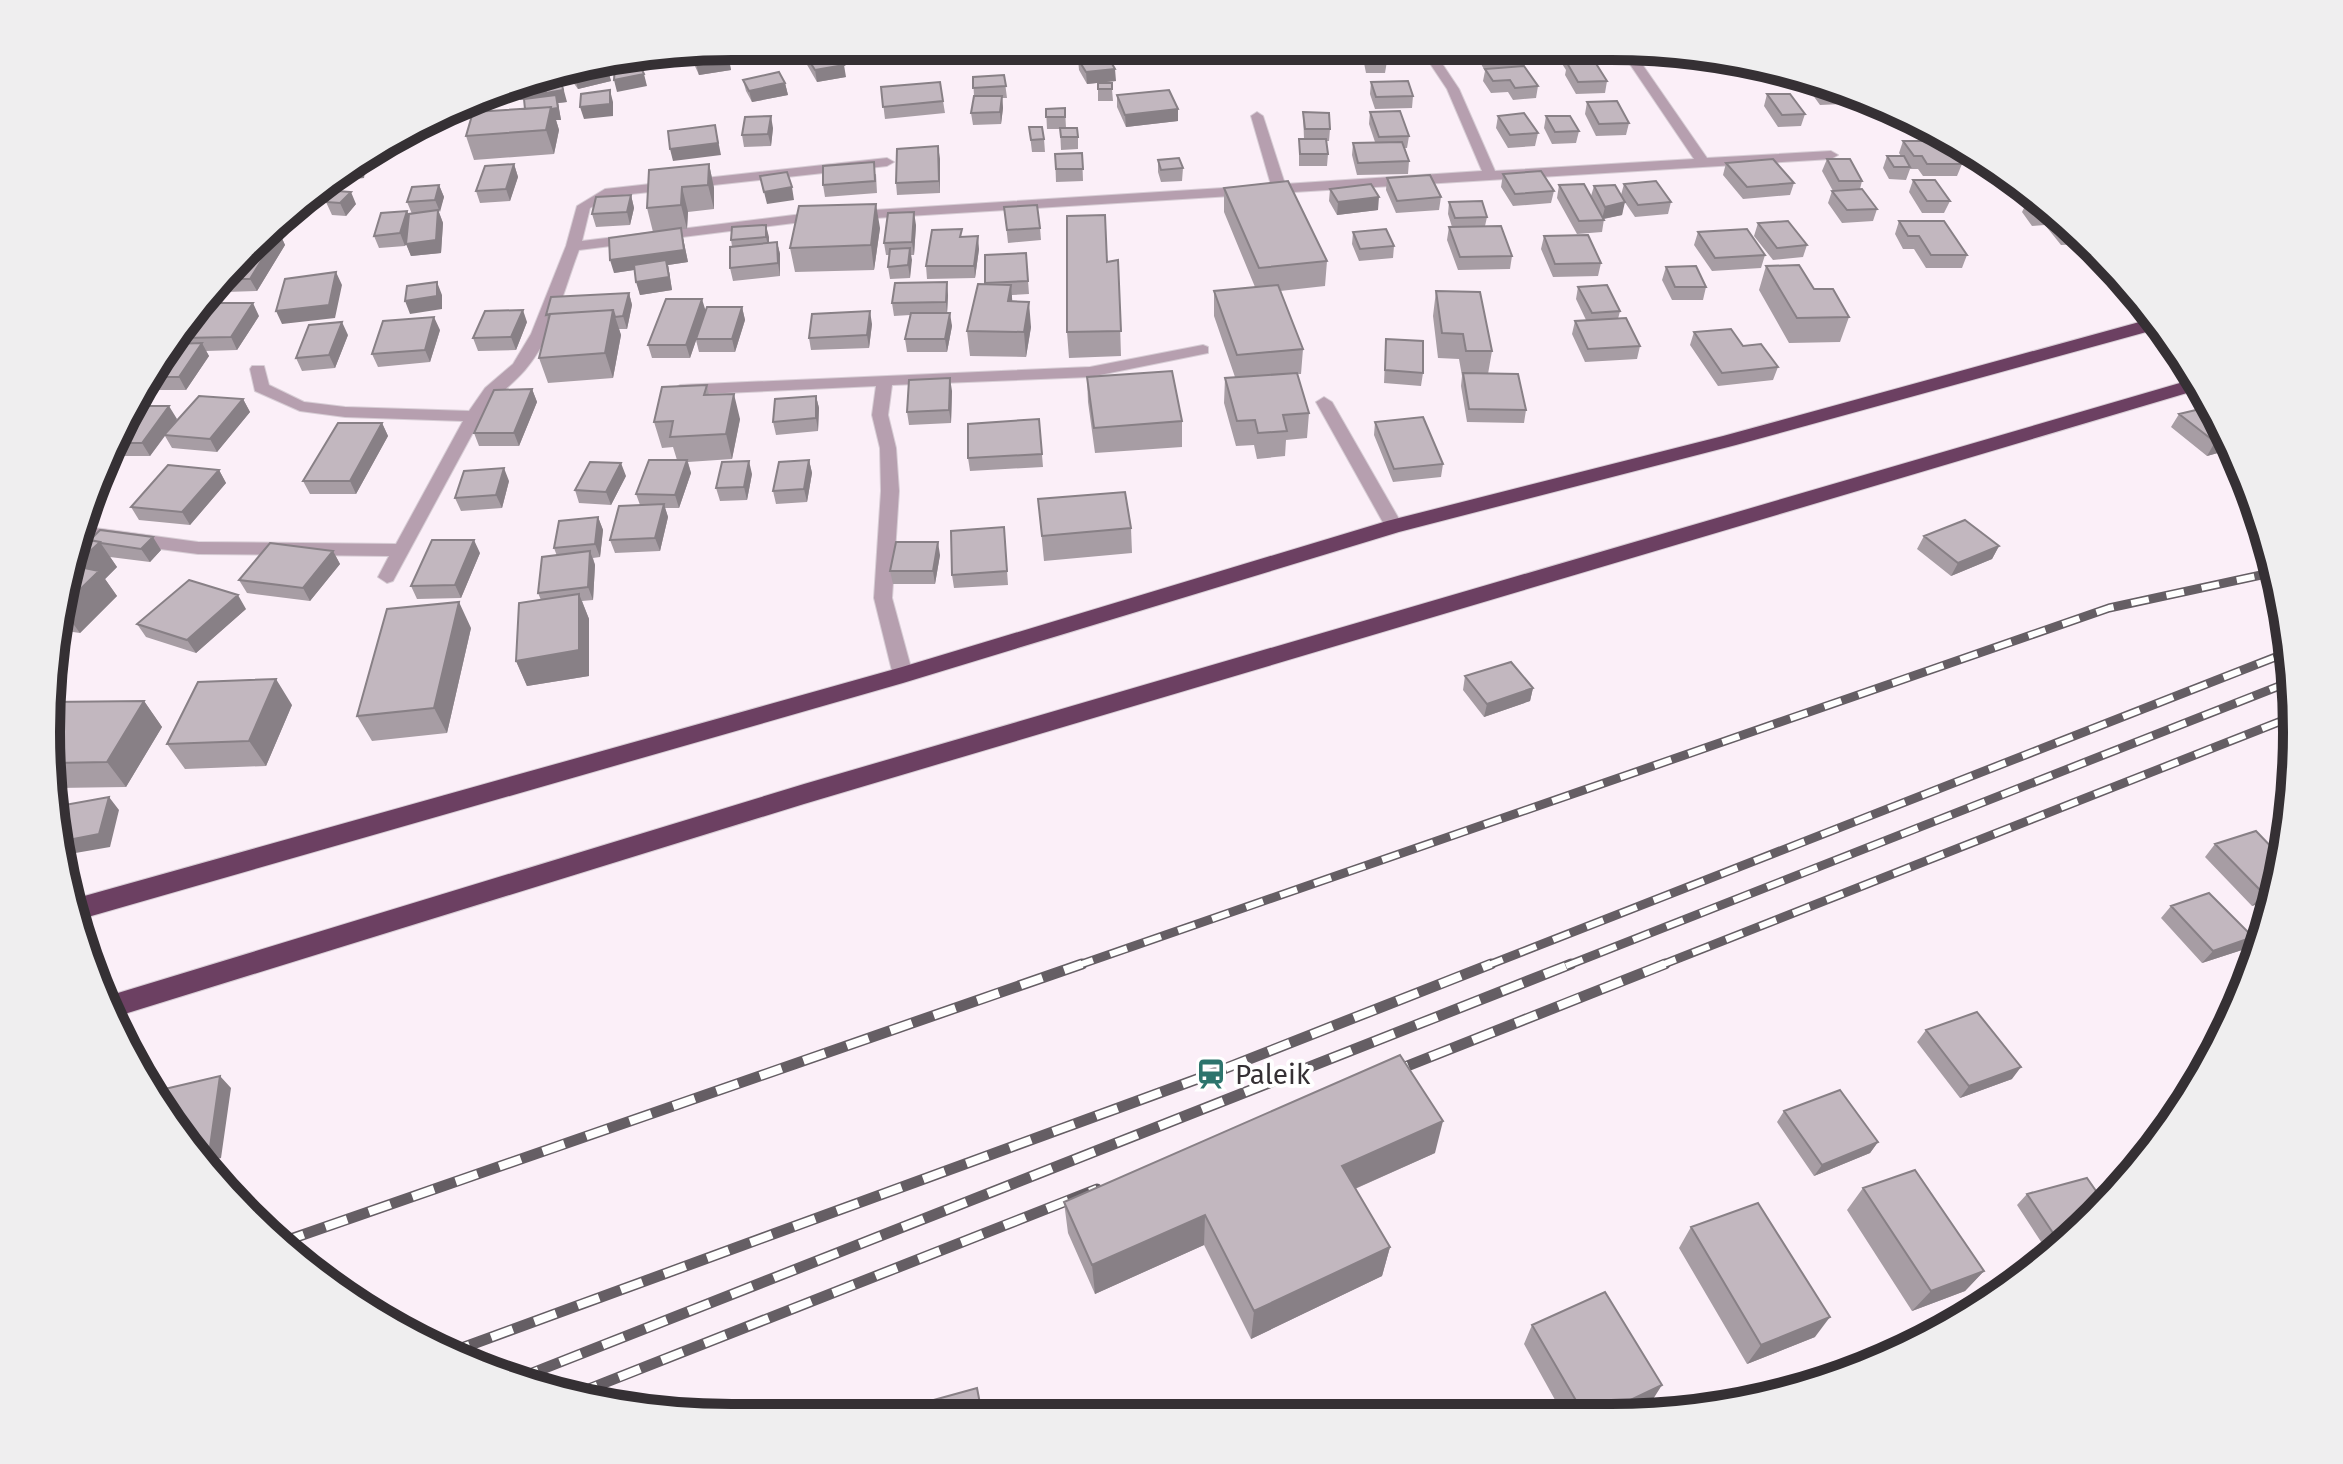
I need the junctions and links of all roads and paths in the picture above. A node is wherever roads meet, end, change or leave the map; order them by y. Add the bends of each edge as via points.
1 (1434, 60) edge
2 (1634, 61) edge
3 (1257, 116) dead end
4 (1831, 155) edge
5 (887, 162) dead end
6 (1703, 162) junction
7 (1490, 175) junction
8 (1279, 187) junction
9 (573, 246) junction
10 (2146, 326) edge
11 (1203, 350) dead end
12 (258, 369) dead end
13 (885, 381) junction
14 (2187, 387) edge
15 (672, 391) edge
16 (1324, 402) dead end
17 (474, 416) junction
18 (1394, 526) junction
19 (91, 534) edge
20 (401, 550) junction
21 (387, 577) dead end
22 (903, 675) junction
23 (83, 907) edge
24 (118, 1004) edge

1 - 7 street via 1453,89
2 - 6 street
3 - 8 street
4 - 6 street
5 - 9 street via 610,192 584,206
6 - 7 street
7 - 8 street
8 - 9 street via 794,219
9 - 17 street via 539,334 519,367 491,391
10 - 18 highway
11 - 13 street via 1090,372
12 - 17 street via 261,388 300,406
13 - 15 street
13 - 22 street via 880,415 890,491 883,598
14 - 24 highway via 804,794
16 - 18 street
17 - 20 street
18 - 22 highway
19 - 20 street via 198,548
20 - 21 street
22 - 23 highway

